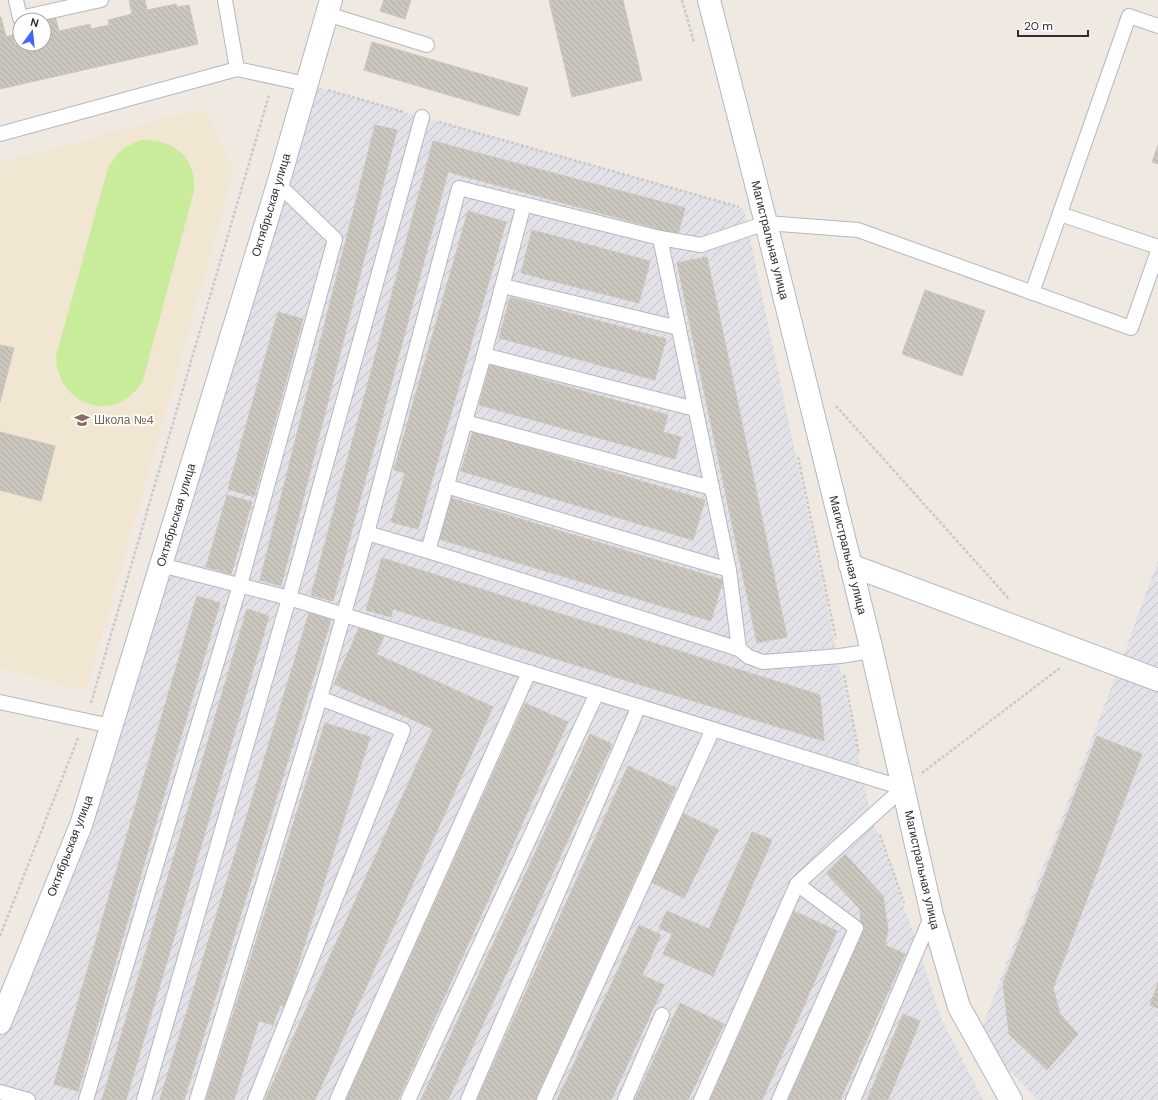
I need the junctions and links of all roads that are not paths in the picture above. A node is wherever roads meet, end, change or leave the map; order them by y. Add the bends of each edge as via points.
1 (16, 0) edge
2 (101, 0) edge
3 (225, 0) edge
4 (709, 0) edge
5 (329, 7) edge
6 (1158, 26) edge
7 (427, 45) dead end
8 (237, 68) junction
9 (306, 84) junction
10 (422, 117) road end
11 (0, 134) edge
12 (278, 184) junction
13 (524, 204) junction
14 (1060, 214) junction
15 (757, 226) junction
16 (660, 238) junction
17 (1158, 247) edge
18 (1158, 251) edge
19 (503, 286) junction
20 (1032, 293) junction
21 (679, 328) junction
22 (484, 355) junction
23 (695, 409) junction
24 (465, 422) junction
25 (446, 486) junction
26 (712, 488) junction
27 (367, 533) junction
28 (428, 551) junction
29 (161, 565) junction
30 (850, 565) junction
31 (729, 570) junction
32 (240, 586) junction
33 (289, 598) junction
34 (343, 615) junction
35 (739, 649) junction
36 (872, 651) junction
37 (529, 672) junction
38 (1158, 680) edge
39 (597, 693) junction
40 (320, 698) junction
41 (0, 702) edge
42 (639, 706) junction
43 (111, 726) junction
44 (713, 729) junction
45 (903, 788) junction
46 (796, 884) junction
47 (932, 915) junction
48 (662, 1015) dead end
49 (0, 1023) edge
50 (0, 1092) edge
51 (28, 1100) edge
52 (86, 1100) edge
53 (144, 1100) edge
54 (197, 1100) edge
55 (255, 1100) edge
56 (337, 1100) edge
57 (408, 1100) edge
58 (468, 1100) edge
59 (544, 1100) edge
60 (625, 1100) edge
61 (702, 1100) edge
62 (779, 1100) edge
63 (853, 1100) edge
64 (1011, 1100) edge

1 - 2 lane via 20,18
3 - 8 lane
4 - 15 street, Магистральная улица
5 - 7 lane
5 - 9 street, Октябрьская улица
6 - 14 lane via 1129,16
8 - 9 lane
8 - 11 lane
9 - 12 street, Октябрьская улица
10 - 33 lane
12 - 29 street, Октябрьская улица
12 - 32 lane via 335,239
13 - 16 lane
13 - 19 lane
13 - 27 lane via 459,188
14 - 17 lane
14 - 20 lane
15 - 16 lane via 701,245
15 - 20 lane via 858,230
15 - 30 street, Магистральная улица
16 - 21 lane
18 - 20 lane via 1131,328
19 - 21 lane
19 - 22 lane
21 - 23 lane
22 - 23 lane
22 - 24 lane
23 - 26 lane
24 - 25 lane
24 - 26 lane
25 - 28 lane
25 - 31 lane
26 - 31 lane
27 - 28 lane
27 - 34 lane
28 - 35 lane
29 - 32 lane
29 - 43 street, Октябрьская улица
30 - 36 street, Магистральная улица
30 - 38 street
31 - 35 lane
32 - 33 lane
32 - 52 lane
33 - 34 lane
33 - 53 lane
34 - 37 lane
34 - 40 lane
35 - 36 lane via 749,658 763,662
36 - 45 street, Магистральная улица
37 - 39 lane
37 - 56 lane
39 - 42 lane
39 - 57 lane
40 - 54 lane
40 - 55 lane via 402,730
41 - 43 lane
42 - 44 lane
42 - 58 lane
43 - 49 street, Октябрьская улица via 81,825
44 - 45 lane
44 - 59 lane
45 - 46 lane
45 - 47 street, Магистральная улица
46 - 61 lane
46 - 62 lane via 856,928
47 - 63 lane
47 - 64 street, Магистральная улица via 959,1007
48 - 60 lane
50 - 51 lane

